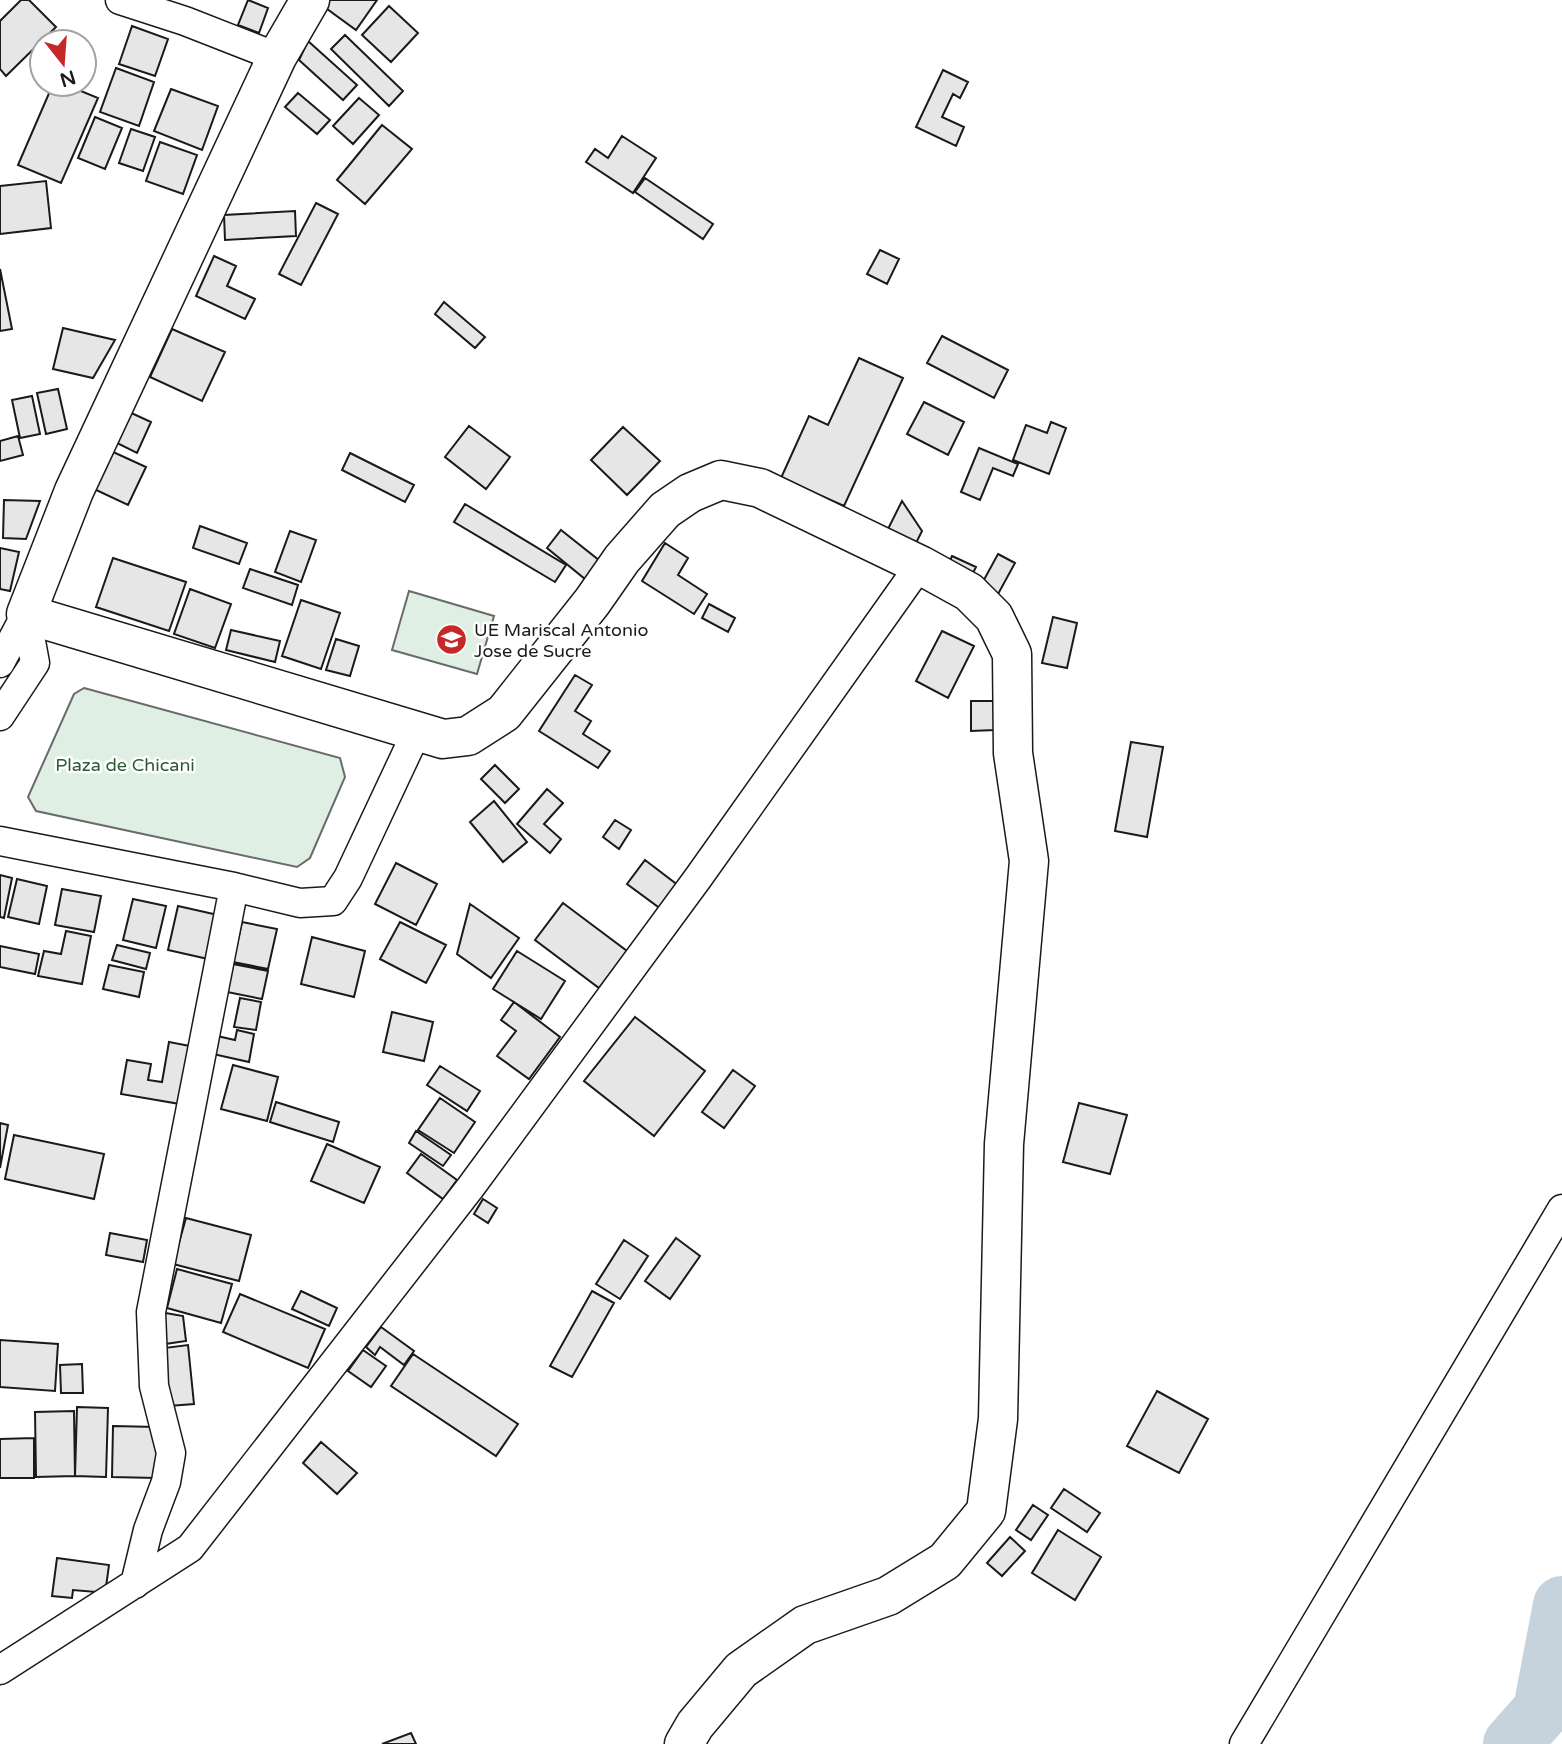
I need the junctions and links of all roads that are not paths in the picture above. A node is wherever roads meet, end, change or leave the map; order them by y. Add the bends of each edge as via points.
1 (120, 0) edge
2 (310, 0) edge
3 (277, 57) junction
4 (920, 565) junction
5 (26, 614) junction
6 (0, 663) edge
7 (0, 716) edge
8 (417, 731) junction
9 (0, 841) edge
10 (234, 887) junction
11 (1562, 1209) edge
12 (135, 1584) junction
13 (0, 1670) edge
14 (684, 1744) edge
15 (1244, 1744) edge

1 - 3 street
2 - 3 street
3 - 5 street via 74,491
4 - 8 street via 760,488 721,480 690,492 665,510 504,713 468,736 443,739
4 - 12 street via 470,1188 190,1548
4 - 14 street via 969,592 994,617 1012,654 1013,753 1029,861 1004,1144 998,1419 986,1510 945,1561 888,1596 805,1625 741,1670
5 - 6 street
5 - 7 street via 35,663
5 - 8 street
8 - 10 street via 334,901 300,903
9 - 10 street
10 - 12 street via 151,1312 155,1387 170,1453 166,1482
11 - 15 street
12 - 13 street

